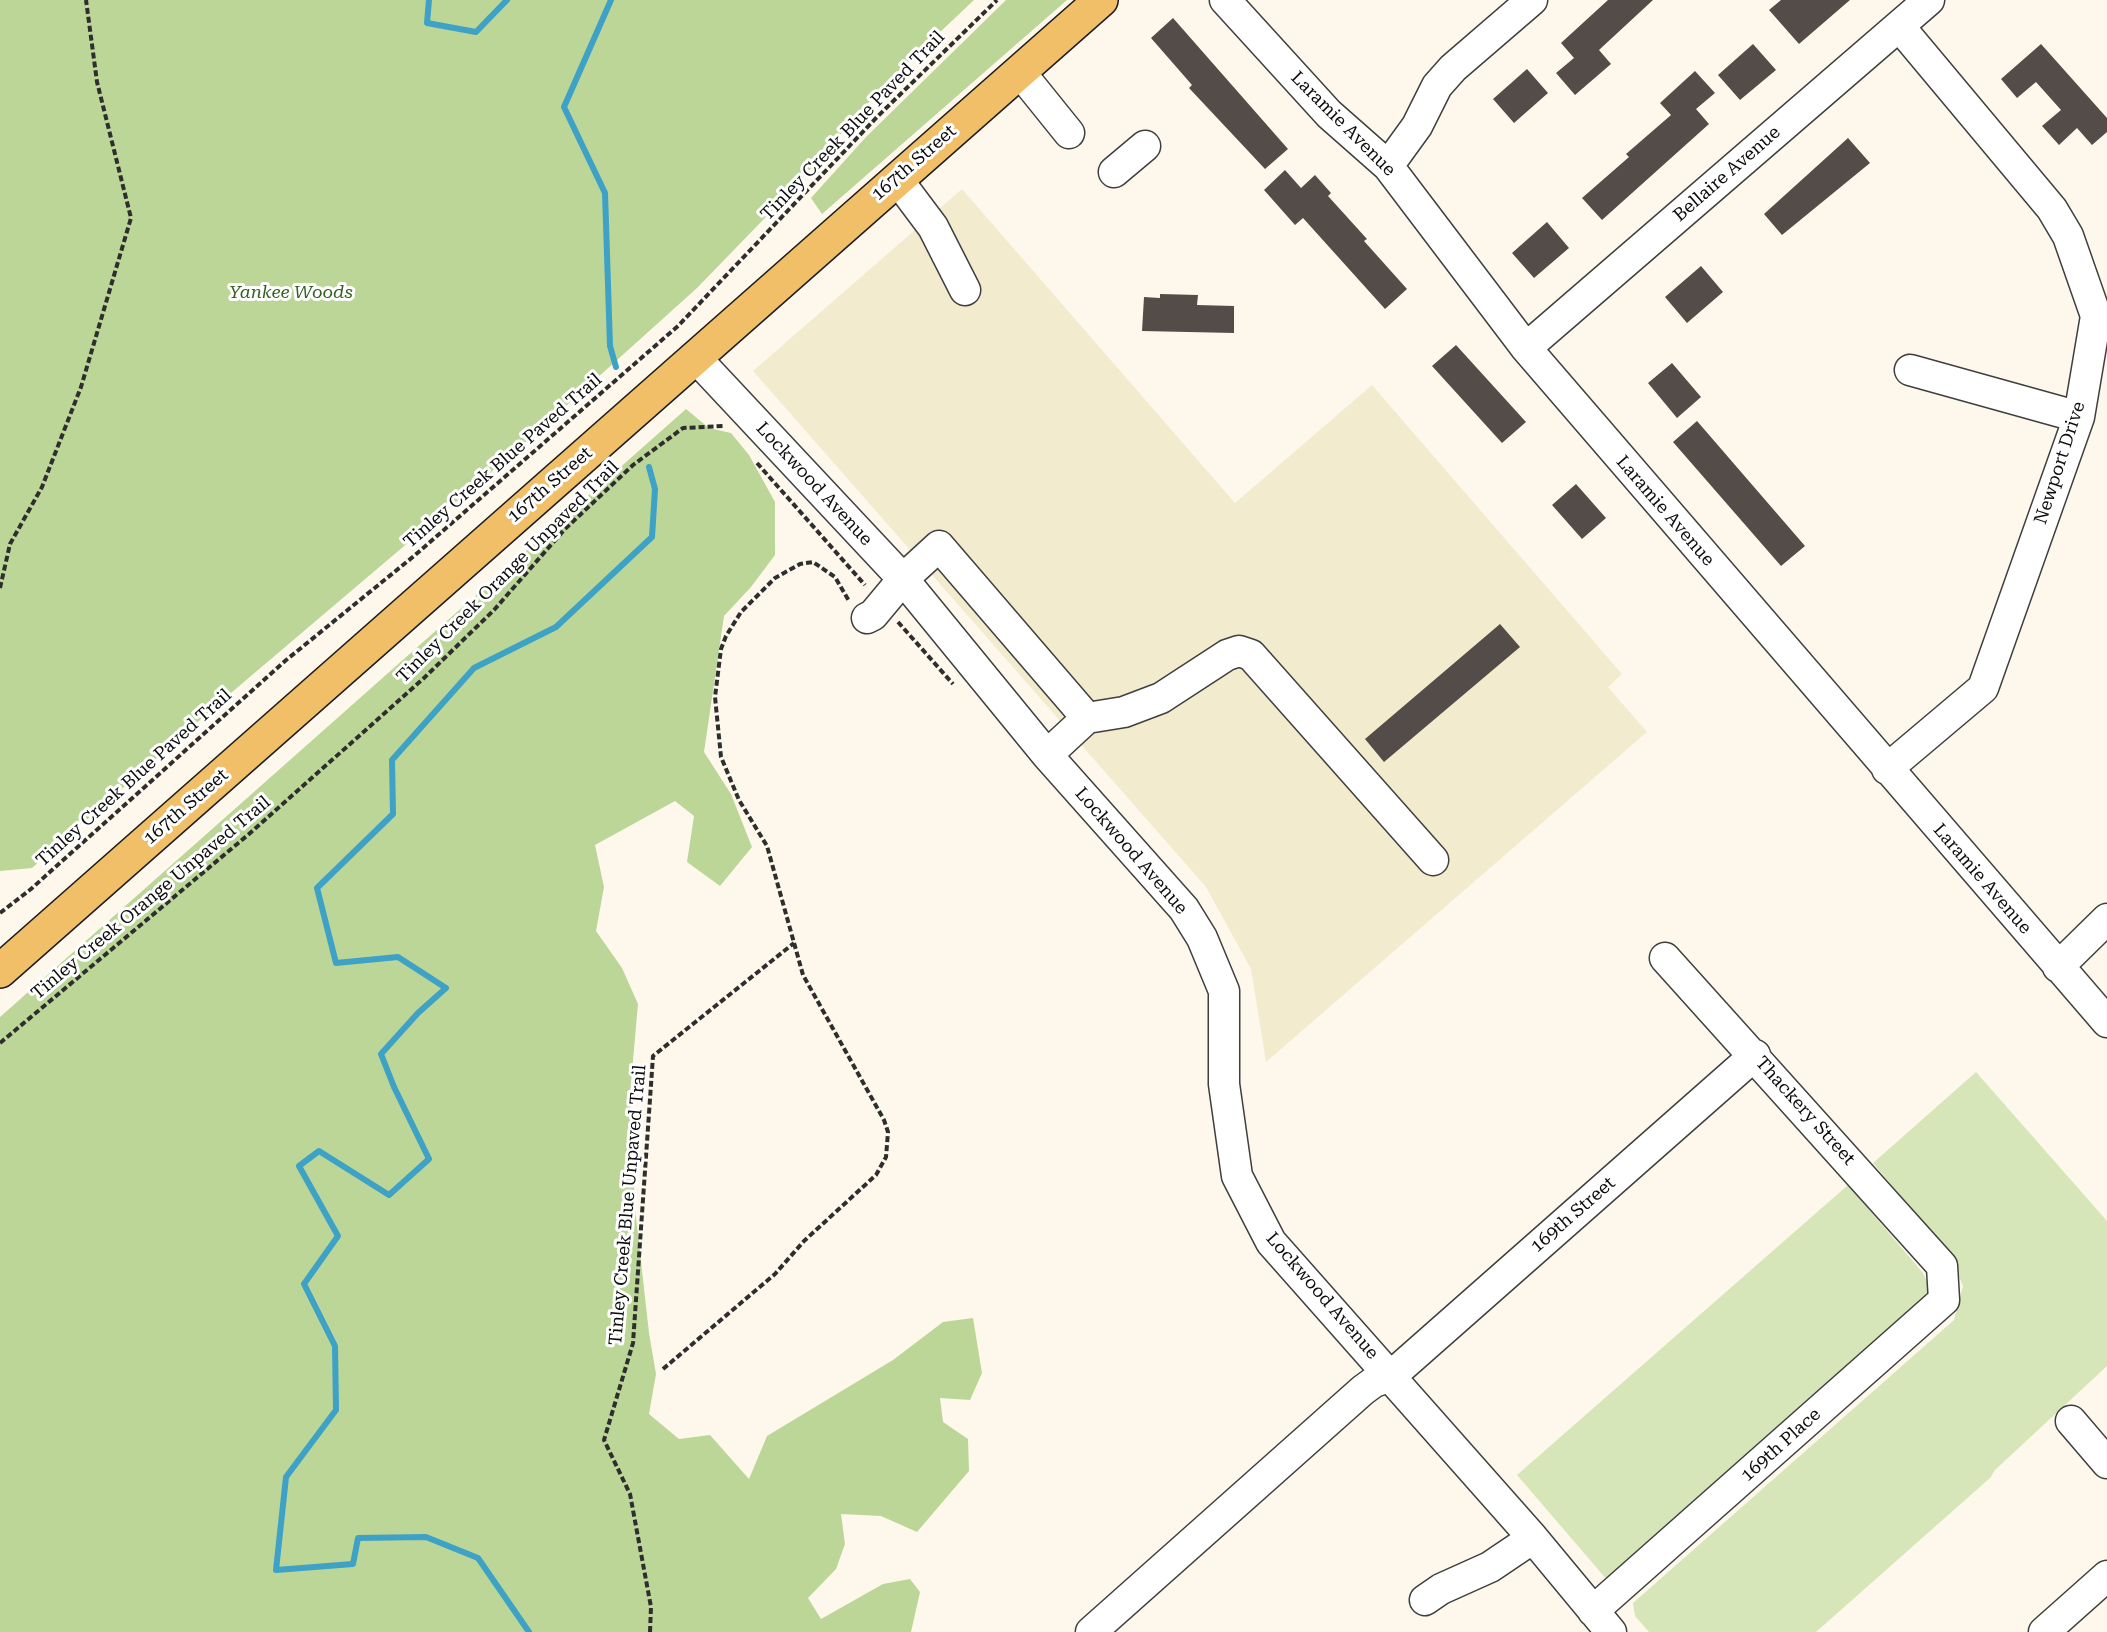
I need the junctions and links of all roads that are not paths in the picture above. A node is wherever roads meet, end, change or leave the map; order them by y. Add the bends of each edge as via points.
1 (1101, 0) edge
2 (1225, 0) edge
3 (1532, 0) edge
4 (1929, 0) edge
5 (1899, 26) junction
6 (1019, 71) junction
7 (1069, 133) dead end
8 (1145, 146) dead end
9 (1388, 166) junction
10 (1114, 172) dead end
11 (897, 178) junction
12 (965, 290) dead end
13 (1526, 348) junction
14 (695, 357) junction
15 (1910, 370) dead end
16 (2079, 417) junction
17 (903, 579) junction
18 (874, 611) road end
19 (1087, 718) junction
20 (1047, 755) junction
21 (1887, 769) junction
22 (1433, 860) dead end
23 (2107, 919) edge
24 (1665, 958) dead end
25 (2058, 967) junction
26 (0, 971) edge
27 (2107, 1022) edge
28 (1755, 1055) junction
29 (1942, 1266) joint
30 (1391, 1376) junction
31 (2071, 1421) dead end
32 (2107, 1463) edge
33 (1533, 1538) junction
34 (2107, 1576) edge
35 (1425, 1600) dead end
36 (1602, 1622) edge
37 (1091, 1632) edge
38 (2044, 1632) edge

1 - 6 main road, 167th Street
2 - 9 street, Laramie Avenue via 1329,114
3 - 9 street via 1437,86 1417,126
4 - 5 street, Bellaire Avenue
5 - 13 street, Bellaire Avenue
5 - 16 street, Newport Drive via 2052,209 2068,236 2096,316
6 - 7 street
6 - 11 main road, 167th Street
8 - 10 street
9 - 13 street, Laramie Avenue
11 - 12 street via 933,227
11 - 14 main road, 167th Street
13 - 21 street, Laramie Avenue
14 - 17 street, Lockwood Avenue
14 - 26 main road, 167th Street
15 - 16 street
16 - 21 street, Newport Drive via 1983,688
17 - 18 street
17 - 19 street via 939,546
17 - 20 street, Lockwood Avenue
19 - 20 street
19 - 22 street via 1124,712 1161,698 1227,654 1239,651 1251,655
20 - 30 street, Lockwood Avenue via 1184,909 1202,938 1224,991 1224,1084 1236,1176 1271,1242
21 - 25 street, Laramie Avenue
23 - 25 street
24 - 28 street, Thackery Street
25 - 27 street, Laramie Avenue
28 - 29 street, Thackery Street
28 - 30 street, 169th Street
29 - 36 street, 169th Place via 1944,1300
30 - 33 street, Lockwood Avenue
30 - 37 street, 169th Street via 1364,1390
31 - 32 street
33 - 35 street via 1490,1567
33 - 36 street, Lockwood Avenue
34 - 38 street

